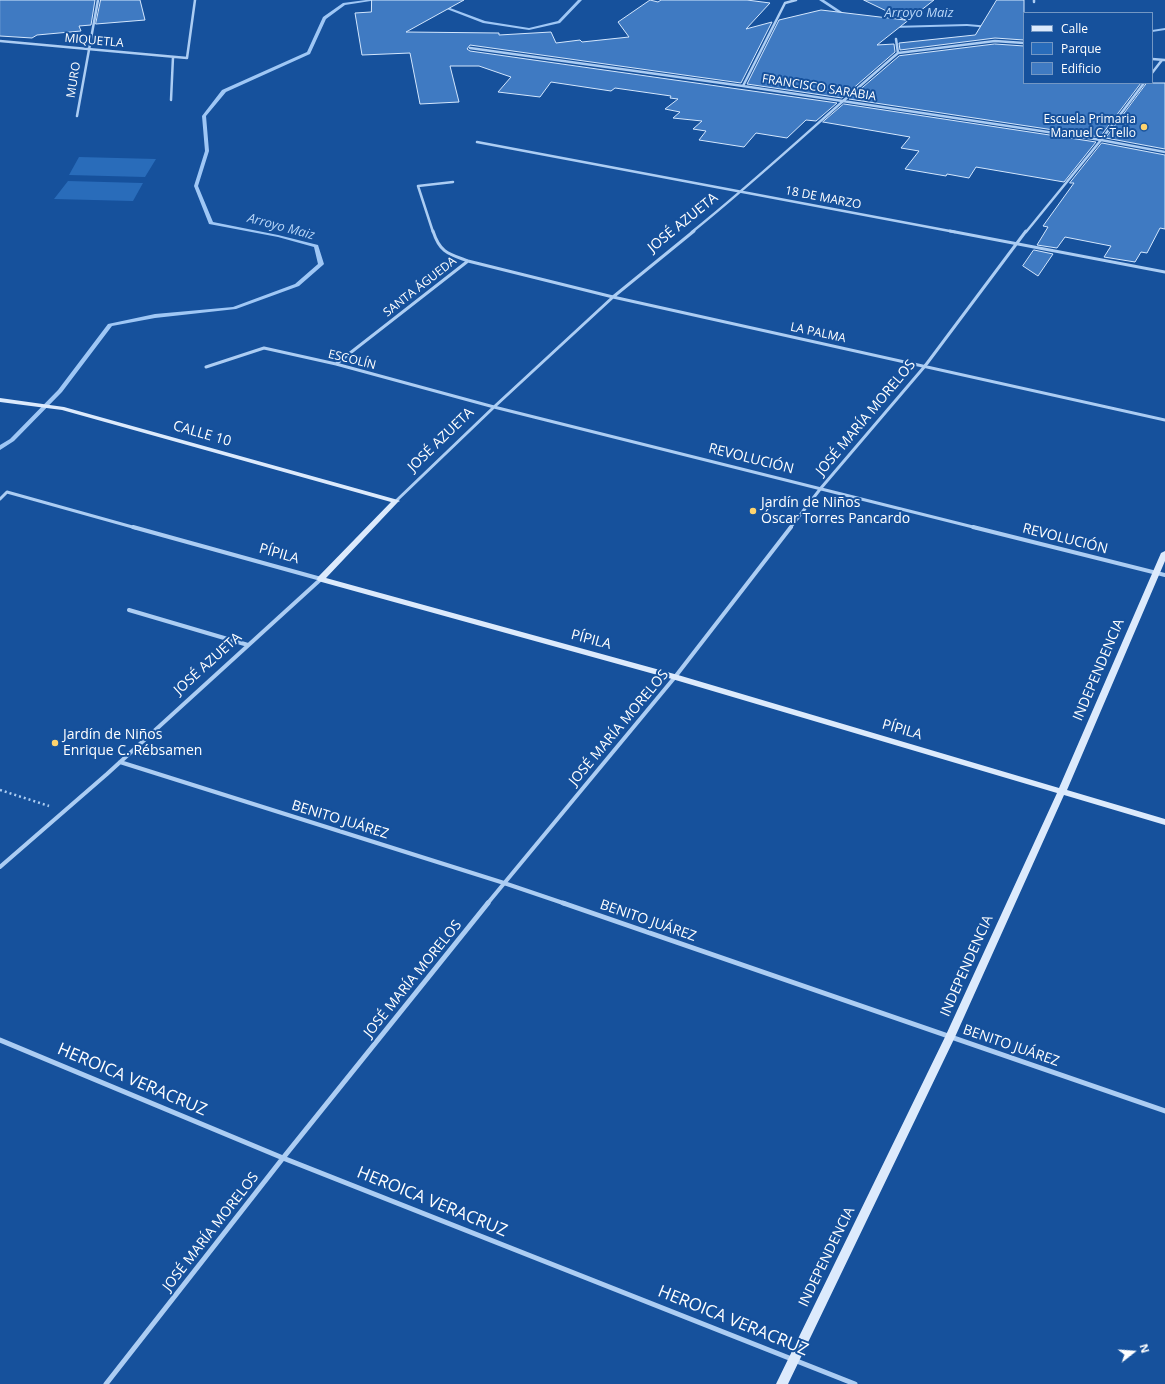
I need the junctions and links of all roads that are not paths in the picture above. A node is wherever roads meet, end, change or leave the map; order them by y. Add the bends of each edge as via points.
1 (98, 0) edge
2 (195, 0) edge
3 (796, 0) edge
4 (896, 38) dead end
5 (0, 42) edge
6 (1023, 43) edge
7 (470, 48) dead end
8 (88, 49) junction
9 (898, 53) junction
10 (173, 57) junction
11 (1153, 59) edge
12 (1163, 60) edge
13 (1153, 72) edge
14 (1143, 84) edge
15 (743, 86) junction
16 (171, 100) dead end
17 (842, 101) junction
18 (77, 116) dead end
19 (1101, 140) junction
20 (477, 142) dead end
21 (1165, 152) edge
22 (454, 182) dead end
23 (743, 191) junction
24 (1016, 244) junction
25 (468, 261) junction
26 (1165, 272) edge
27 (613, 297) junction
28 (336, 364) junction
29 (925, 366) junction
30 (206, 367) dead end
31 (0, 400) edge
32 (494, 407) junction
33 (1165, 420) edge
34 (821, 488) junction
35 (0, 499) edge
36 (396, 501) junction
37 (1165, 553) edge
38 (1161, 574) edge
39 (320, 579) junction
40 (129, 610) dead end
41 (248, 645) junction
42 (675, 677) junction
43 (120, 762) junction
44 (1062, 791) junction
45 (1165, 822) edge
46 (0, 866) edge
47 (504, 883) junction
48 (950, 1036) junction
49 (0, 1040) edge
50 (1165, 1111) edge
51 (283, 1158) junction
52 (793, 1360) junction
53 (106, 1384) edge
54 (782, 1384) edge
55 (855, 1384) edge

1 - 8 street, MURO
2 - 10 street, MIQUETLA via 187,58
3 - 15 street via 785,3
4 - 9 street
5 - 8 street, MIQUETLA
6 - 9 street via 995,41
7 - 15 street, FRANCISCO SARABIA
8 - 10 street, MIQUETLA
8 - 18 street, MURO
9 - 17 street, JOSÉ AZUETA
10 - 16 street
11 - 12 street
12 - 13 street
14 - 19 street, JOSÉ MARÍA MORELOS
15 - 17 street, FRANCISCO SARABIA
17 - 19 street, FRANCISCO SARABIA
17 - 23 street, JOSÉ AZUETA
19 - 21 street, FRANCISCO SARABIA
19 - 24 street, JOSÉ MARÍA MORELOS
20 - 23 street, 18 DE MARZO
22 - 25 street, SANTA ÁGUEDA via 418,186 436,240 446,253
23 - 24 street, 18 DE MARZO
23 - 27 street, JOSÉ AZUETA
24 - 26 street, 18 DE MARZO
24 - 29 street, JOSÉ MARÍA MORELOS
25 - 27 street, LA PALMA
25 - 28 street, SANTA ÁGUEDA
27 - 29 street, LA PALMA
27 - 32 street, JOSÉ AZUETA
28 - 30 street, ESCOLÍN via 264,348
28 - 32 street, ESCOLÍN
29 - 33 street, LA PALMA
29 - 34 street, JOSÉ MARÍA MORELOS
31 - 36 main road, CALLE 10 via 62,408
32 - 34 street, REVOLUCIÓN
32 - 36 street, JOSÉ AZUETA
34 - 38 street, REVOLUCIÓN
34 - 42 street, JOSÉ MARÍA MORELOS
35 - 39 street, PÍPILA via 7,492
36 - 39 main road, JOSÉ AZUETA
37 - 38 main road, INDEPENDENCIA
38 - 44 main road, INDEPENDENCIA
39 - 41 street, JOSÉ AZUETA
39 - 42 main road, PÍPILA
40 - 41 street
41 - 43 street, JOSÉ AZUETA
42 - 44 main road, PÍPILA
42 - 47 street, JOSÉ MARÍA MORELOS
43 - 46 street, JOSÉ AZUETA
43 - 47 street, BENITO JUÁREZ
44 - 45 main road, PÍPILA
44 - 48 main road, INDEPENDENCIA
47 - 48 street, BENITO JUÁREZ
47 - 51 street, JOSÉ MARÍA MORELOS
48 - 50 street, BENITO JUÁREZ
48 - 52 main road, INDEPENDENCIA
49 - 51 street, HEROICA VERACRUZ
51 - 52 street, HEROICA VERACRUZ
51 - 53 street, JOSÉ MARÍA MORELOS
52 - 54 main road, INDEPENDENCIA
52 - 55 street, HEROICA VERACRUZ

